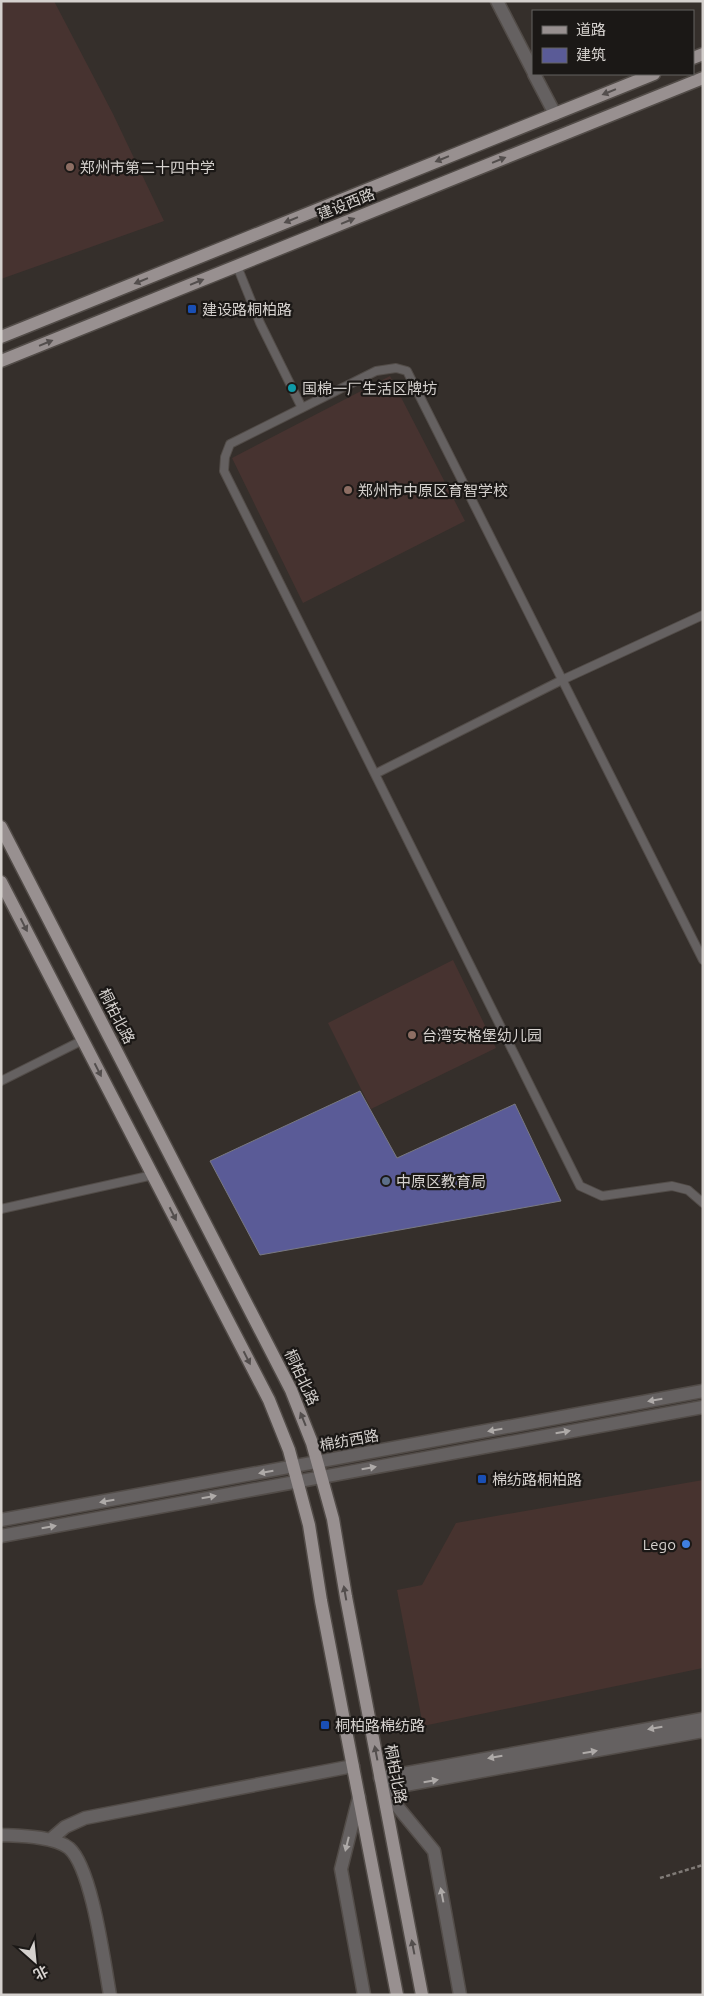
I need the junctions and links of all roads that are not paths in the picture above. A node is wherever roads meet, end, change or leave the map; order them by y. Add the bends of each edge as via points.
1 (497, 1) edge
2 (532, 71) edge
3 (534, 75) edge
4 (652, 75) edge
5 (703, 78) edge
6 (555, 114) junction
7 (237, 266) junction
8 (1, 337) edge
9 (1, 361) edge
10 (302, 408) junction
11 (703, 615) edge
12 (562, 680) junction
13 (375, 774) junction
14 (1, 827) edge
15 (1, 882) edge
16 (703, 960) edge
17 (83, 1040) junction
18 (1, 1082) edge
19 (153, 1175) junction
20 (703, 1203) edge
21 (1, 1209) edge
22 (703, 1391) edge
23 (703, 1406) edge
24 (318, 1462) junction
25 (293, 1467) junction
26 (322, 1477) junction
27 (297, 1481) junction
28 (1, 1520) edge
29 (1, 1536) edge
30 (703, 1719) edge
31 (703, 1731) edge
32 (353, 1766) junction
33 (382, 1784) junction
34 (359, 1797) junction
35 (1, 1835) edge
36 (50, 1840) junction
37 (110, 1995) edge
38 (364, 1995) edge
39 (397, 1995) edge
40 (422, 1995) edge
41 (460, 1995) edge

1 - 2 street
3 - 6 street
4 -> 6 main road, 建设西路
7 -> 5 main road, 建设西路
6 -> 8 main road, 建设西路
9 -> 7 main road, 建设西路
7 - 10 lane via 260,323
10 - 12 lane via 376,371 396,368 407,371
10 - 13 lane via 230,444 224,457 224,471
11 - 12 lane
12 - 13 lane
12 - 16 lane
13 - 20 lane via 580,1186 602,1196 672,1186 688,1190
24 -> 14 main road, 桐柏北路 via 291,1390
15 -> 17 main road
17 - 18 lane
17 -> 19 main road
19 - 21 lane
19 -> 25 main road via 269,1400
22 -> 24 street, 棉纺西路
26 -> 23 street, 棉纺西路
24 - 25 street, 棉纺西路
24 - 26 main road, 桐柏北路
25 - 27 main road
25 -> 28 street, 棉纺西路
26 - 27 street, 棉纺西路
33 -> 26 main road, 桐柏北路 via 333,1520
29 -> 27 street, 棉纺西路
27 - 32 main road via 309,1525
30 -> 33 street
33 -> 31 street
32 - 34 main road
32 - 36 street via 85,1818
40 -> 33 main road, 桐柏北路
41 -> 33 street via 434,1851
34 -> 38 street via 341,1869
34 - 39 main road
35 - 36 street
36 - 37 street via 69,1848 89,1888

